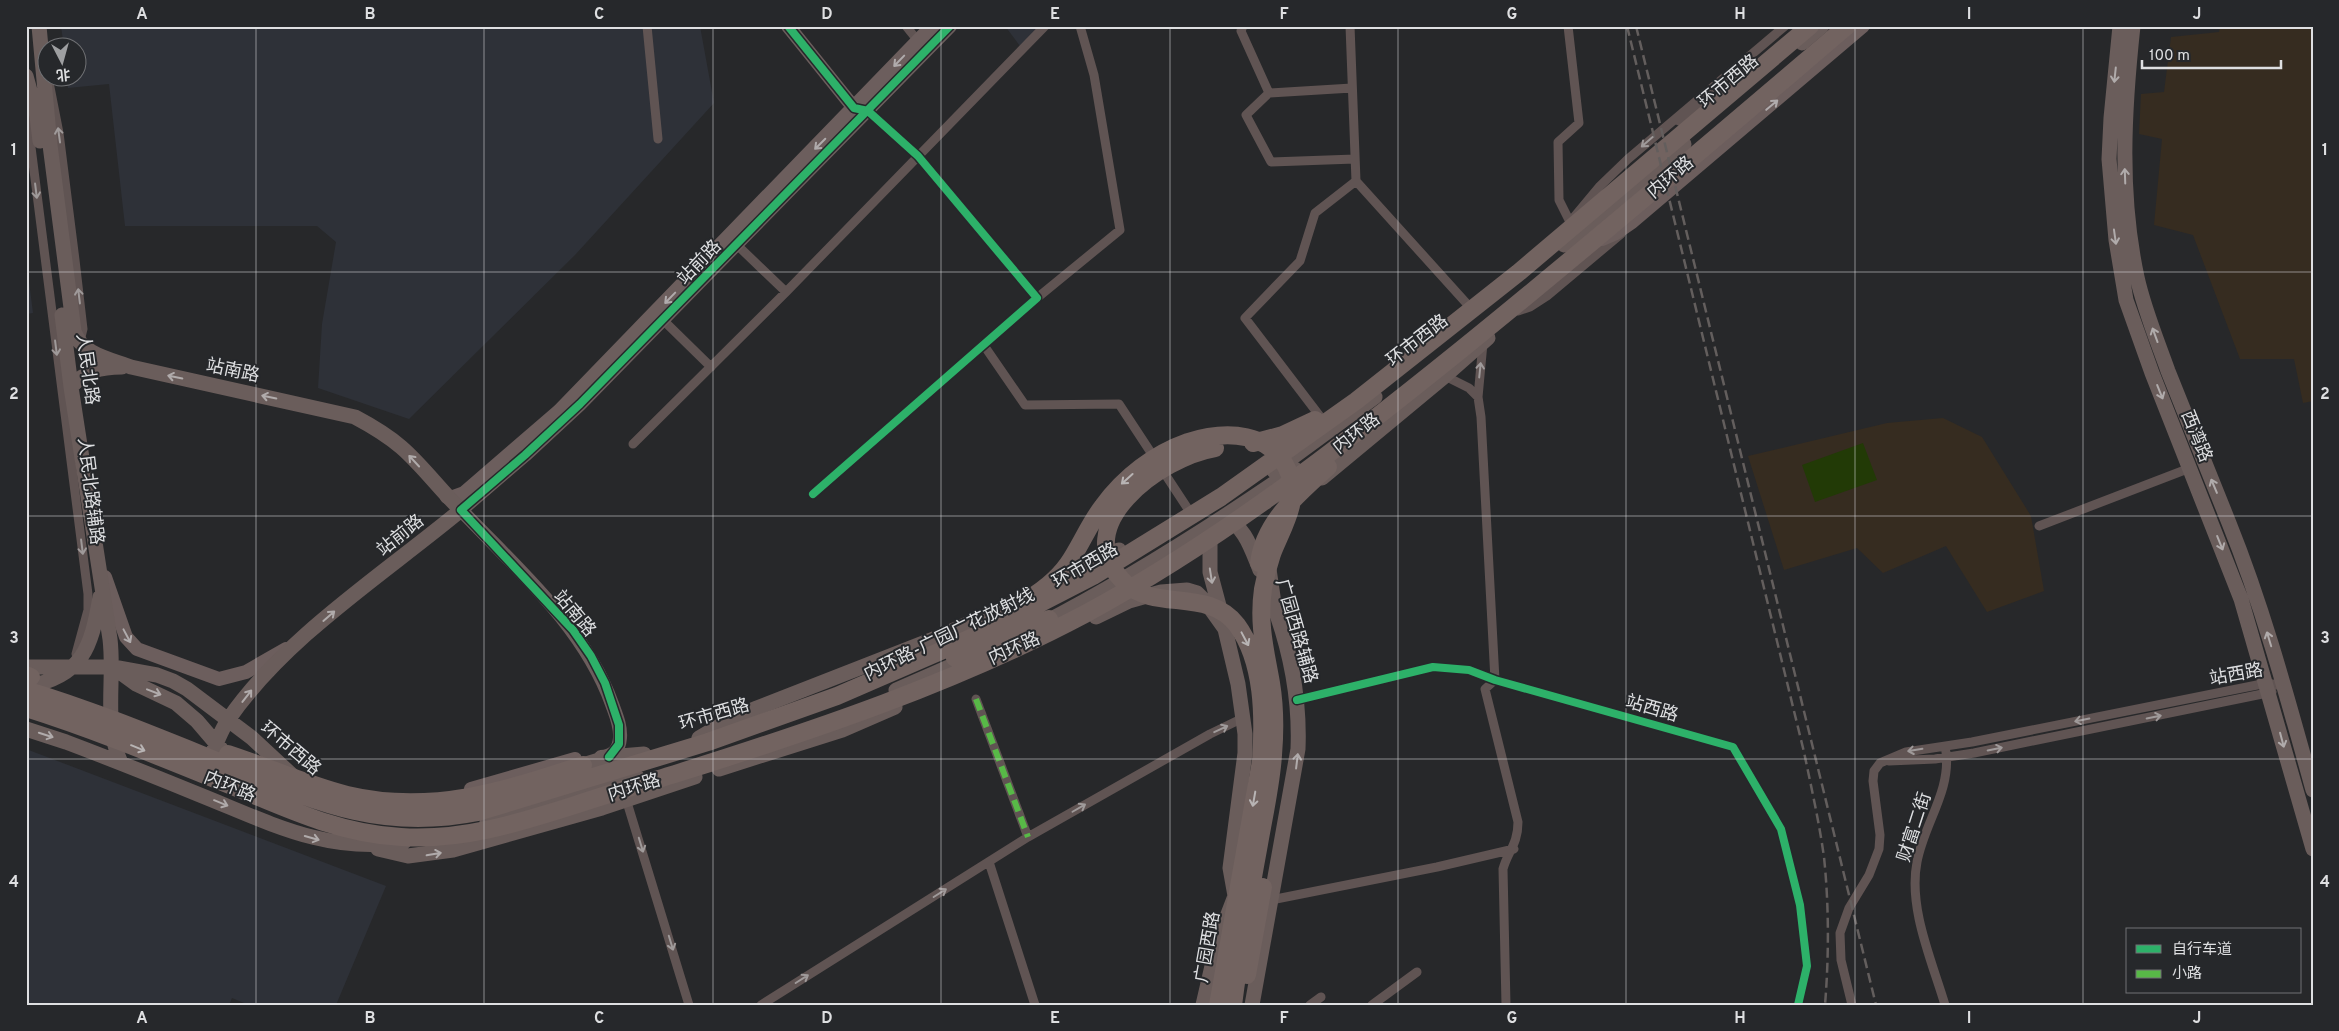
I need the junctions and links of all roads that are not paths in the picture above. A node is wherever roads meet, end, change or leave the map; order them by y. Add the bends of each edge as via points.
1 (647, 26) edge
2 (788, 26) edge
3 (906, 26) edge
4 (932, 26) edge
5 (950, 26) edge
6 (1045, 26) edge
7 (1080, 26) edge
8 (1243, 26) edge
9 (1350, 26) edge
10 (1568, 26) edge
11 (1785, 26) edge
12 (1794, 26) edge
13 (1802, 26) edge
14 (1810, 26) edge
15 (1822, 26) edge
16 (1839, 26) edge
17 (1847, 26) edge
18 (1864, 26) edge
19 (2120, 26) edge
20 (2133, 26) edge
21 (918, 41) junction
22 (1791, 67) junction
23 (26, 76) edge
24 (1801, 80) junction
25 (46, 88) edge
26 (51, 88) edge
27 (1352, 88) junction
28 (1269, 93) junction
29 (1703, 105) junction
30 (26, 108) edge
31 (861, 110) junction
32 (1681, 130) junction
33 (658, 139) dead end
34 (1671, 152) junction
35 (1702, 153) junction
36 (918, 156) junction
37 (1355, 159) junction
38 (1356, 181) junction
39 (1629, 190) junction
40 (1570, 222) junction
41 (1632, 222) junction
42 (1616, 233) junction
43 (67, 237) junction
44 (737, 245) junction
45 (1576, 249) junction
46 (786, 292) junction
47 (1037, 298) junction
48 (55, 299) junction
49 (1517, 304) junction
50 (1468, 305) junction
51 (663, 320) junction
52 (1483, 343) junction
53 (80, 344) joint
54 (983, 344) junction
55 (130, 367) junction
56 (711, 367) junction
57 (1428, 367) junction
58 (1442, 379) junction
59 (71, 387) junction
60 (1375, 387) junction
61 (1478, 397) junction
62 (1372, 411) junction
63 (1322, 419) junction
64 (633, 444) dead end
65 (1358, 448) junction
66 (1309, 453) junction
67 (77, 463) junction
68 (2190, 468) junction
69 (813, 494) dead end
70 (447, 497) junction
71 (461, 510) junction
72 (1183, 518) junction
73 (1211, 519) junction
74 (2039, 526) dead end
75 (97, 558) junction
76 (102, 586) junction
77 (1001, 610) junction
78 (1275, 610) junction
79 (1008, 627) junction
80 (1225, 628) junction
81 (304, 638) junction
82 (994, 647) junction
83 (904, 651) junction
84 (1001, 664) junction
85 (910, 666) junction
86 (113, 667) junction
87 (71, 668) junction
88 (27, 679) edge
89 (1495, 680) junction
90 (2283, 686) junction
91 (2268, 688) junction
92 (976, 699) dead end
93 (26, 700) edge
94 (1297, 700) junction
95 (26, 708) edge
96 (98, 714) junction
97 (1243, 718) junction
98 (228, 720) junction
99 (26, 729) edge
100 (66, 742) junction
101 (216, 744) junction
102 (702, 745) junction
103 (1946, 746) junction
104 (651, 755) junction
105 (609, 756) junction
106 (1947, 757) junction
107 (1886, 761) junction
108 (121, 763) junction
109 (583, 765) joint
110 (255, 785) junction
111 (2313, 790) edge
112 (580, 793) junction
113 (198, 794) junction
114 (626, 799) junction
115 (288, 804) junction
116 (388, 811) junction
117 (244, 812) junction
118 (407, 812) junction
119 (310, 813) junction
120 (266, 822) junction
121 (1028, 837) junction
122 (408, 843) junction
123 (1514, 849) junction
124 (2313, 849) edge
125 (989, 862) junction
126 (1235, 896) junction
127 (1271, 900) junction
128 (1266, 929) junction
129 (1417, 972) dead end
130 (1321, 997) dead end
131 (689, 1005) edge
132 (761, 1005) edge
133 (1035, 1005) edge
134 (1203, 1005) edge
135 (1216, 1005) edge
136 (1234, 1005) edge
137 (1241, 1005) edge
138 (1252, 1005) edge
139 (1310, 1005) edge
140 (1372, 1005) edge
141 (1506, 1005) edge
142 (1798, 1005) edge
143 (1852, 1005) edge
144 (1944, 1005) edge

1 - 33 street
2 - 31 street
3 - 21 street
4 - 21 street, 站前路
5 - 31 street, 站前路
6 - 36 street
7 - 47 street via 1094,75 1120,230
8 - 28 street via 1241,31
9 - 27 street
10 - 40 street via 1579,123 1558,142 1560,200
11 - 34 street
12 - 29 highway
13 - 32 street
14 - 60 highway, 内环路 via 1518,273
15 - 34 main road, 环市西路
16 - 22 main road, 环市西路
17 - 49 highway, 内环路
18 - 24 street
19 -> 68 main road, 西湾路 via 2109,137 2116,240 2131,315
90 -> 20 main road, 西湾路 via 2247,572 2147,315 2137,276 2127,207 2124,136
21 -> 31 street, 站前路
22 - 24 street
22 - 35 main road, 环市西路
23 - 48 main road, 人民北路 via 37,116
35 -> 24 street
25 - 43 main road, 人民北路
43 -> 26 street
27 - 28 street
27 - 37 street
28 - 37 street via 1246,115 1272,162
29 - 32 street
29 - 34 street via 1683,119
30 -> 48 street, 人民北路辅路
31 - 36 street
31 - 44 street, 站前路
31 -> 70 street, 站前路 via 559,411 464,493
32 - 34 street
34 - 35 main road, 环市西路
34 - 39 main road, 环市西路
34 - 39 street via 1648,165
34 -> 40 street via 1628,159
34 - 41 street
36 - 46 street
36 - 47 street
37 - 38 street
38 - 50 street
38 - 63 street via 1315,213 1300,261 1245,318
39 - 40 street
39 - 45 main road, 环市西路
39 - 66 main road, 环市西路
40 - 50 main road
41 - 42 street
41 - 49 street via 1547,296 1530,307
42 - 45 street
42 - 49 main road
53 -> 43 main road, 人民北路 via 74,331
44 - 46 street
44 - 51 street, 站前路
45 - 49 main road, 环市西路
46 - 56 street
47 - 54 street
48 - 59 main road, 人民北路
48 -> 67 street, 人民北路辅路
49 - 52 main road
49 - 57 main road, 环市西路
49 - 73 highway, 内环路 via 1305,472
49 - 137 highway via 1300,493 1278,517 1264,541 1258,584 1282,688 1284,743 1276,808
50 - 63 main road
51 - 56 street
51 - 71 street, 站前路 via 552,432
52 - 58 main road
61 -> 52 street
53 - 55 main road, 站南路
54 - 69 street
54 - 72 street via 1026,405 1119,404
55 - 59 main road via 98,368 83,375
70 -> 55 main road, 站南路 via 401,446 355,417
56 - 64 street
57 - 58 street
57 - 62 main road, 环市西路
58 - 61 street via 1468,388
58 - 65 main road
59 - 67 main road, 人民北路
60 - 104 highway, 内环路 via 1221,497 1093,576 1027,612 846,693 760,725
60 -> 135 highway, 内环路 via 1271,440 1198,452 1158,471 1132,492 1114,515 1107,539 1113,566 1135,590 1200,603 1226,614 1248,644 1258,685 1262,722 1261,760
61 - 89 street
62 - 65 street
62 - 66 main road, 环市西路
63 - 73 main road
65 - 66 main road
65 - 78 main road via 1270,526 1266,548
66 - 73 main road, 环市西路
67 - 75 main road, 人民北路
67 -> 87 street, 人民北路辅路 via 88,610
68 - 74 street
68 -> 91 main road, 西湾路 via 2242,599
70 - 71 main road, 站南路
81 -> 71 main road, 站前路
71 - 105 street, 站南路 via 573,630 591,656 605,683 619,725 619,744
72 - 73 main road, 环市西路
72 - 77 main road
72 - 79 main road, 环市西路 via 1080,590
73 - 78 main road, 广园西路辅路 via 1236,524 1248,542
73 -> 80 main road via 1210,572
73 - 82 main road, 环市西路 via 1102,592
95 -> 73 highway, 内环路 via 132,745 308,818 347,830 414,838 466,835 546,814 877,707 1079,617 1150,576
73 - 102 highway via 1097,596 1021,631 842,704
75 - 76 main road, 人民北路
75 -> 81 street via 126,637 145,653 219,679 246,672
76 - 86 main road, 人民北路
76 - 87 main road via 88,649
77 - 79 main road
77 - 83 main road
78 - 94 main road, 广园西路辅路
79 - 85 main road, 环市西路
80 - 84 main road via 1197,594 1175,589 1129,601
80 - 97 main road
98 -> 81 main road, 站前路 via 268,673
82 - 84 main road
82 - 112 main road, 环市西路 via 823,718
83 - 85 main road
83 - 102 main road via 733,718
84 - 114 main road via 842,730
85 - 102 main road, 环市西路
86 - 87 main road, 环市西路
86 - 98 main road, 环市西路 via 174,681
86 -> 101 main road via 136,684 176,703
86 - 108 main road, 人民北路 via 110,724
87 - 88 main road, 环市西路
88 - 96 highway, 内环路
89 - 94 street, 站西路 via 1469,670 1433,667
89 - 123 street via 1485,689 1518,822
89 - 142 street, 站西路 via 1733,747 1781,829 1800,905 1807,966
90 - 91 street, 站西路
90 - 111 main road, 西湾路
91 -> 103 street, 站西路
106 -> 91 street, 站西路
91 -> 124 main road, 西湾路
92 - 121 street
93 - 100 main road via 56,710 75,721 78,727 76,738
127 -> 94 main road, 广园西路辅路 via 1296,770 1299,736
96 - 104 highway, 内环路 via 317,802 366,815 398,819 478,812
96 - 109 highway via 204,745 320,787 367,799 404,803 439,802 509,788
121 -> 97 street
97 - 126 main road via 1245,753 1230,868
98 - 101 main road, 站前路
98 - 116 main road, 环市西路 via 306,787 332,799
99 -> 100 main road, 环市西路
100 - 108 main road, 环市西路
101 - 110 main road
101 - 113 main road, 站前路
102 - 104 main road, 环市西路
102 - 112 highway
103 - 106 street, 财富二街
103 -> 107 street, 站西路 via 1906,752
104 - 105 main road
104 - 118 main road, 环市西路 via 491,801
136 -> 104 highway, 内环路-广园广花放射线 via 1239,953 1273,757 1273,705 1260,629 1262,596 1292,493 1286,466 1272,449 1257,440 1240,435 1206,438 1186,443 1150,461 1111,495 1056,577 1017,605 892,664
105 - 109 main road
105 - 116 street via 582,758
106 - 107 street, 站西路
106 - 144 street, 财富二街 via 1947,778 1920,849 1914,893
107 - 143 street via 1874,771 1879,849 1840,933 1841,960
108 - 113 main road, 环市西路
110 - 115 main road
110 - 117 main road
112 - 122 main road, 环市西路
113 -> 117 main road, 环市西路
122 -> 114 main road via 428,855 472,846
114 -> 131 street
115 - 117 main road
115 - 119 main road
116 - 118 main road, 环市西路
117 - 120 main road, 环市西路
118 - 122 main road
119 - 120 main road
119 - 122 main road via 365,826
120 -> 122 main road, 环市西路 via 319,840 369,845
121 - 125 street
123 - 127 street
123 - 141 street via 1502,869
132 -> 125 street
125 - 133 street
126 - 134 main road via 1218,940
126 - 135 main road, 广园西路
127 - 128 main road, 广园西路辅路
128 - 136 main road, 广园西路 via 1248,926
128 - 138 main road, 广园西路辅路
129 - 140 street
130 - 139 street

